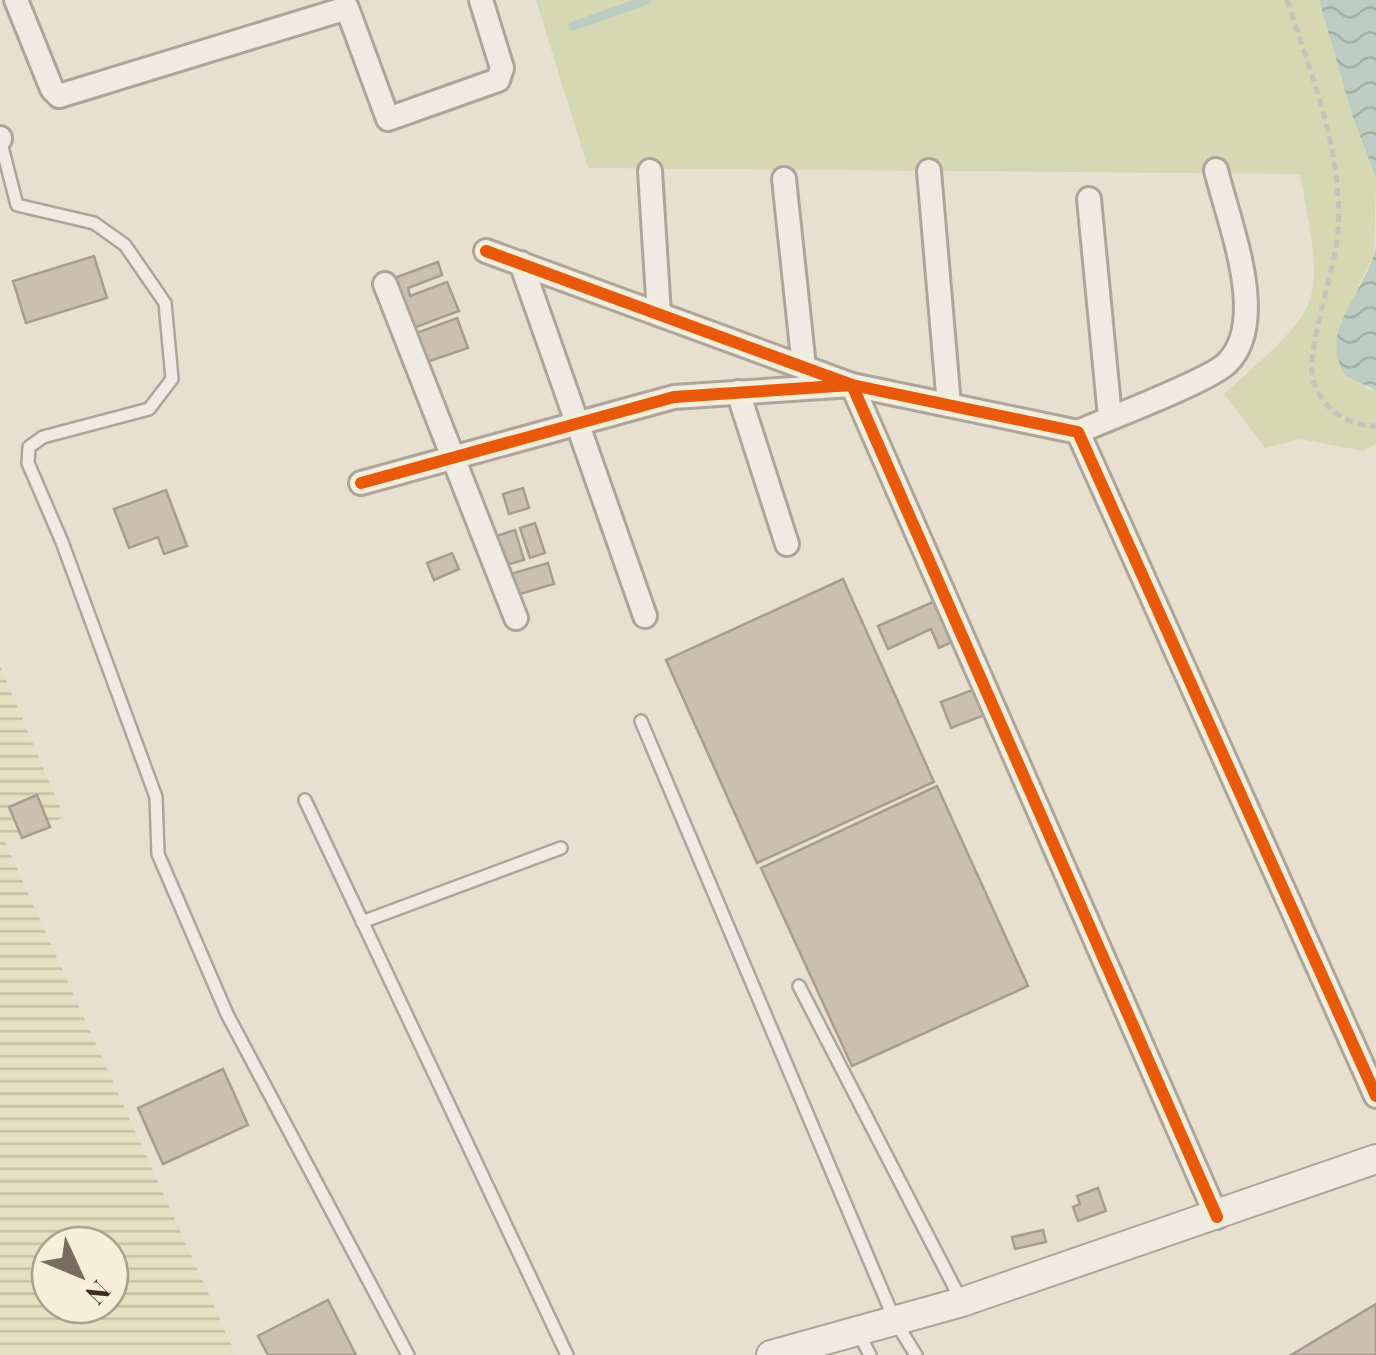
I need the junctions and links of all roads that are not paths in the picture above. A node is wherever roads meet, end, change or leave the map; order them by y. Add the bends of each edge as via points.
1 (16, 0) edge
2 (482, 0) edge
3 (346, 4) edge
4 (0, 138) edge
5 (1216, 170) dead end
6 (650, 171) dead end
7 (928, 171) dead end
8 (784, 180) dead end
9 (1089, 199) dead end
10 (486, 251) dead end
11 (521, 264) junction
12 (385, 284) dead end
13 (659, 314) junction
14 (804, 367) junction
15 (852, 385) junction
16 (738, 392) junction
17 (949, 405) junction
18 (1110, 417) junction
19 (574, 424) junction
20 (1078, 432) junction
21 (453, 458) junction
22 (361, 483) dead end
23 (787, 544) dead end
24 (645, 616) dead end
25 (516, 618) dead end
26 (641, 721) dead end
27 (305, 800) dead end
28 (561, 848) dead end
29 (362, 922) junction
30 (799, 986) dead end
31 (1376, 1096) edge
32 (1376, 1159) edge
33 (1217, 1218) junction
34 (962, 1302) junction
35 (895, 1321) junction
36 (864, 1343) edge
37 (408, 1355) edge
38 (567, 1355) edge
39 (771, 1355) edge
40 (916, 1355) edge

1 - 3 street via 59,96
2 - 3 street via 502,68 498,80 388,119
4 - 37 lane via 18,205 94,223 125,244 164,303 172,379 149,408 43,437 30,447 28,463 156,797 158,854 227,1014
5 - 18 street via 1248,304 1246,334 1226,365
6 - 13 street
7 - 17 street
8 - 14 street
9 - 18 street
10 - 11 street
11 - 13 street
11 - 19 street
12 - 21 street
13 - 14 street
14 - 15 street
15 - 16 street
15 - 17 street
15 - 33 street
16 - 19 street via 674,397
16 - 23 street
17 - 20 street
18 - 20 street
19 - 21 street
19 - 24 street
20 - 31 street
21 - 22 street
21 - 25 street
26 - 35 lane
27 - 29 lane
28 - 29 lane
29 - 38 lane
30 - 34 lane
32 - 33 street
33 - 34 street
34 - 35 street
35 - 36 street
35 - 40 lane
36 - 39 street

